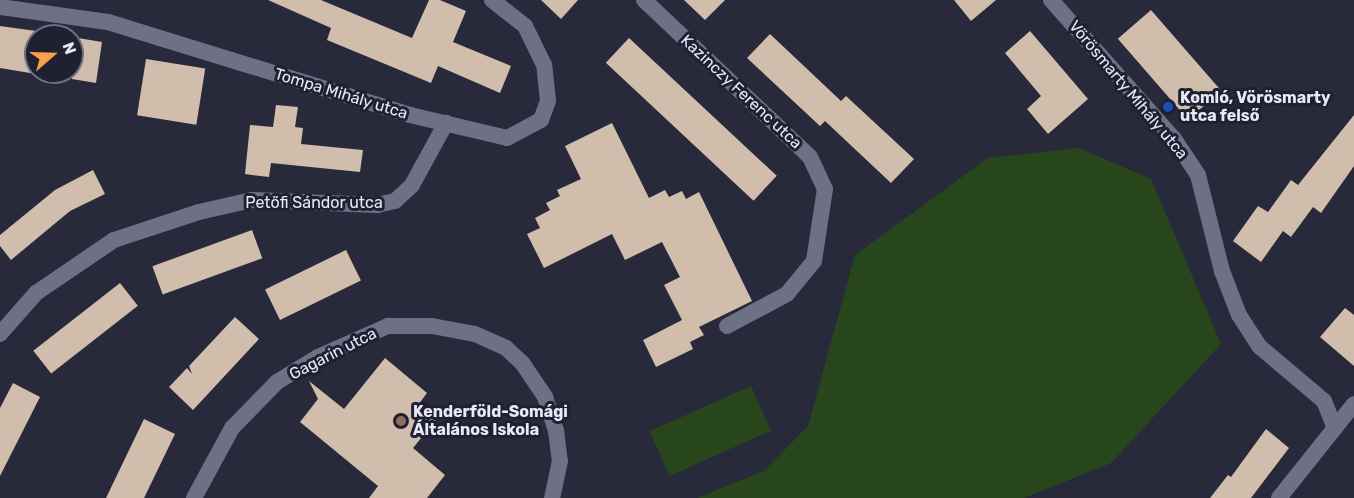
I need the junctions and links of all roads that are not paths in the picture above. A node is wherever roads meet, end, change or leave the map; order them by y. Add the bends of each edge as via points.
1 (492, 0) edge
2 (644, 0) edge
3 (1051, 0) edge
4 (0, 8) edge
5 (446, 123) junction
6 (727, 326) dead end
7 (0, 334) edge
8 (1354, 404) edge
9 (1335, 428) junction
10 (194, 498) edge
11 (552, 498) edge
12 (1279, 498) edge

1 - 5 street, Tompa Mihály utca via 525,26 544,65 548,101 541,120 507,138
2 - 6 street, Kazinczy Ferenc utca via 810,157 825,189 814,261 787,294
3 - 9 street, Vörösmarty Mihály utca via 1174,139 1198,175 1222,271 1239,315 1260,347 1324,401
4 - 5 street, Tompa Mihály utca via 108,22
5 - 7 street, Petőfi Sándor utca via 412,185 395,201 377,206 252,200 199,212 114,240 36,293
8 - 9 street
9 - 12 street
10 - 11 street, Gagarin utca via 232,428 277,382 318,357 388,326 432,326 476,333 506,348 523,364 545,397 556,430 560,461

